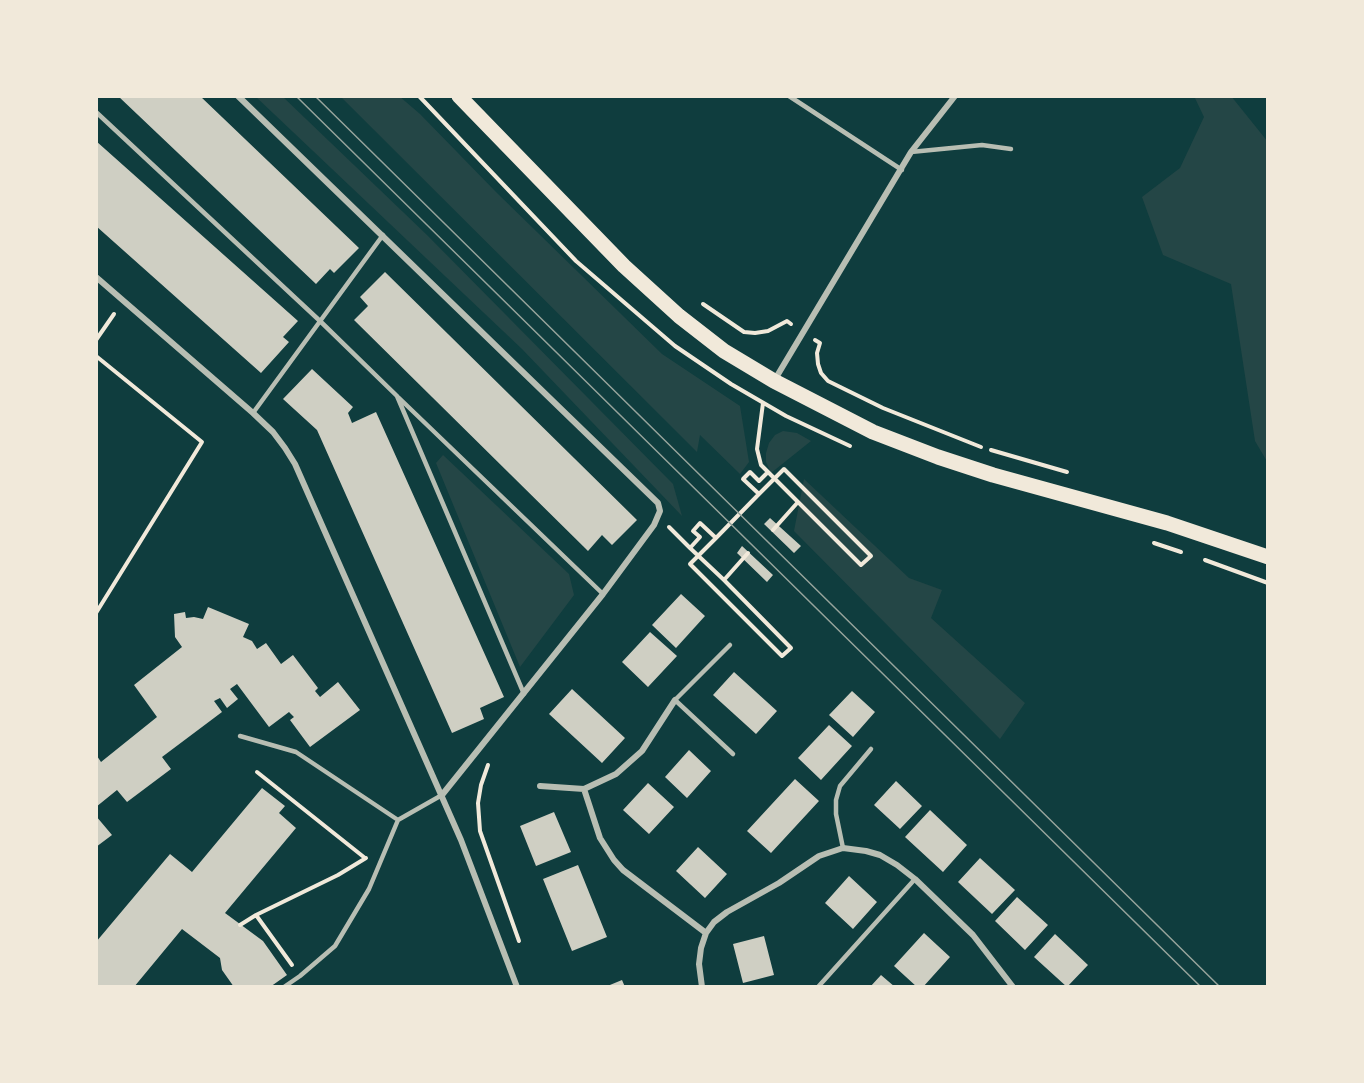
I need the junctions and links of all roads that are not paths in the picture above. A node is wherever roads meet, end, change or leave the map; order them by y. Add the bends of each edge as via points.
1 (238, 96) edge
2 (459, 96) edge
3 (789, 96) edge
4 (955, 96) edge
5 (96, 112) edge
6 (1011, 149) dead end
7 (910, 152) junction
8 (902, 170) junction
9 (383, 235) junction
10 (96, 277) edge
11 (320, 321) junction
12 (774, 381) junction
13 (397, 396) junction
14 (253, 413) junction
15 (1268, 557) edge
16 (603, 594) junction
17 (730, 645) dead end
18 (524, 694) junction
19 (675, 700) junction
20 (240, 735) dead end
21 (871, 748) dead end
22 (734, 754) dead end
23 (540, 786) dead end
24 (584, 789) junction
25 (442, 795) junction
26 (398, 820) junction
27 (843, 848) junction
28 (915, 879) junction
29 (706, 933) junction
30 (284, 987) edge
31 (517, 987) edge
32 (702, 987) edge
33 (818, 987) edge
34 (1013, 987) edge

1 - 9 street
2 - 12 main road via 624,266 679,316 724,351
3 - 8 lane
4 - 7 street
5 - 11 lane
6 - 7 lane via 982,145
7 - 8 street
8 - 12 street
9 - 11 lane
9 - 16 street via 658,503 660,511 654,525
10 - 14 street
11 - 13 lane
11 - 14 lane
12 - 15 main road via 873,432 938,457 1167,523
13 - 16 lane
13 - 18 lane
14 - 25 street via 273,432 295,464
16 - 18 street
17 - 19 lane
18 - 25 street
19 - 22 lane
19 - 24 street via 629,764
20 - 26 lane via 296,752
21 - 27 lane via 840,786 836,800
23 - 24 street
24 - 29 street via 600,838 614,860
25 - 26 lane
25 - 31 street
26 - 30 lane via 369,889 335,946
27 - 28 street via 880,855
27 - 29 street via 809,861 727,912
28 - 33 lane
28 - 34 street via 973,935
29 - 32 street via 699,963

